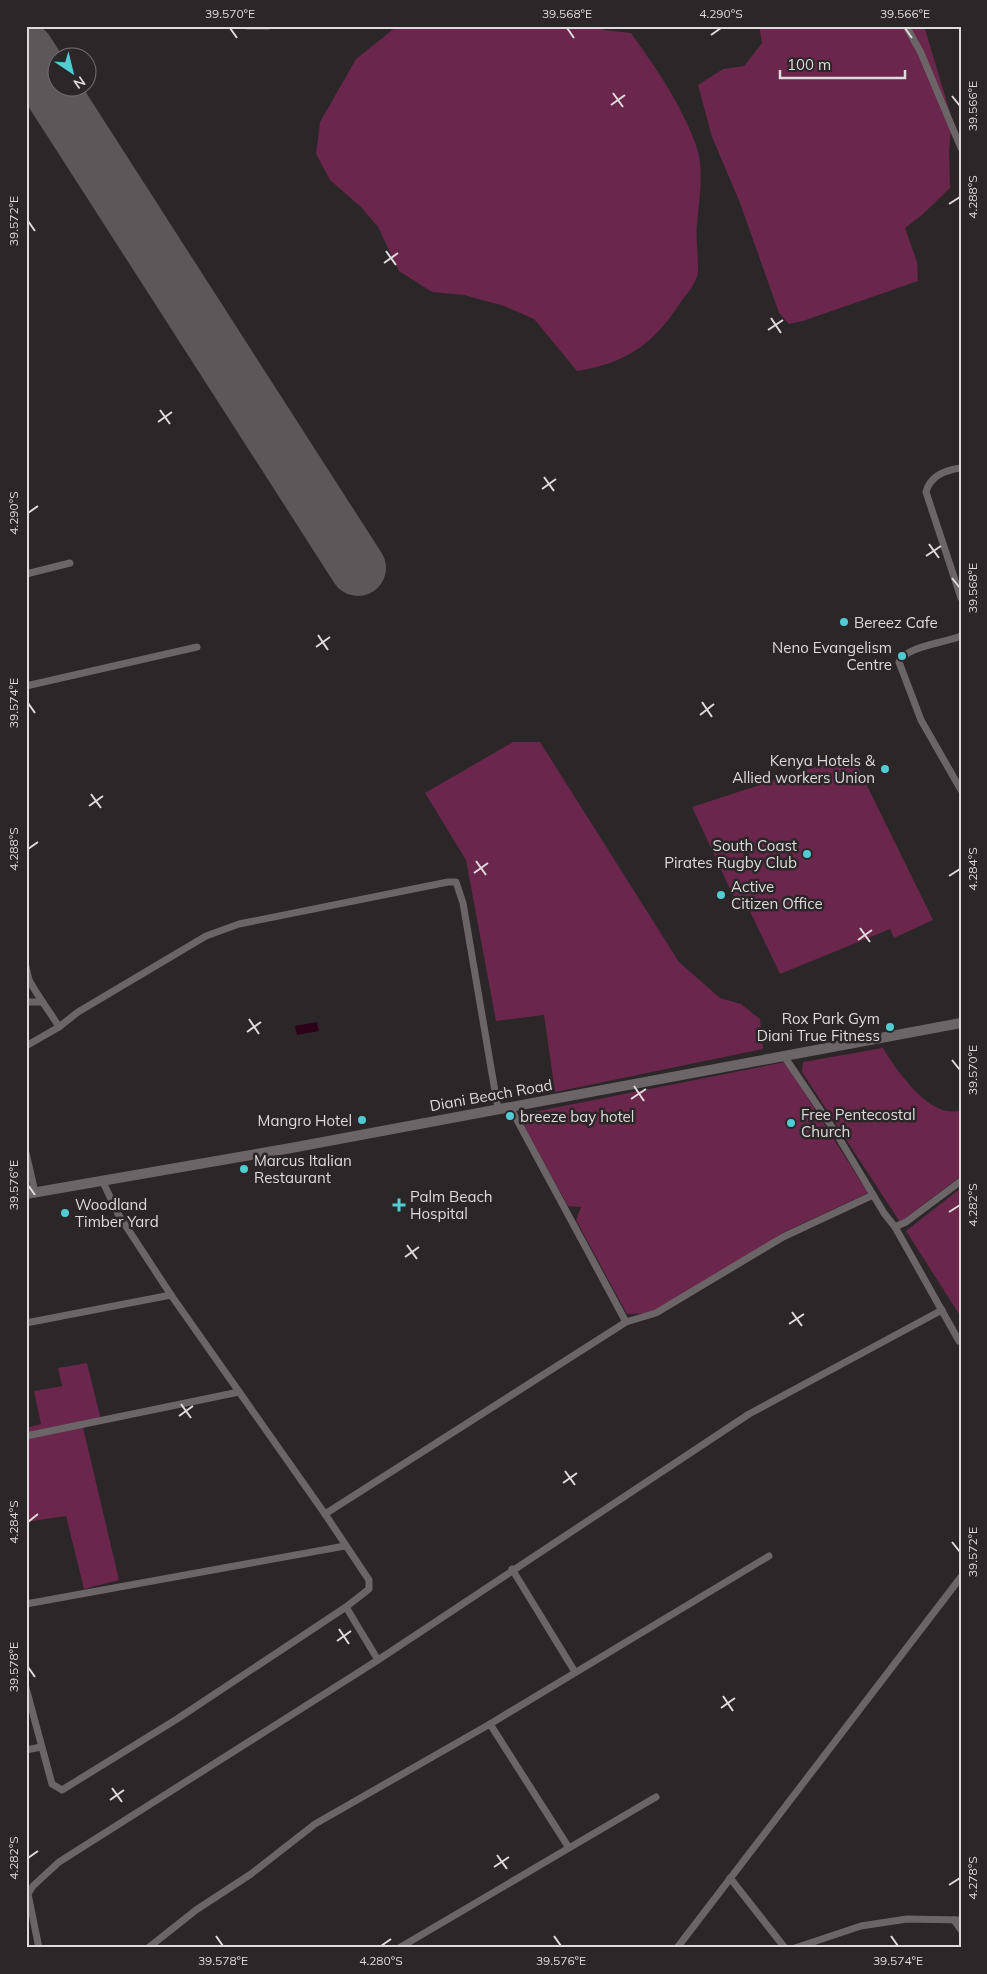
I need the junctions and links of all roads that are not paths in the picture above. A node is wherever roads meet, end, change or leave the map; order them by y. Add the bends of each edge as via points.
1 (247, 26) edge
2 (268, 26) edge
3 (906, 26) edge
4 (961, 148) edge
5 (961, 468) edge
6 (70, 563) dead end
7 (26, 574) edge
8 (961, 598) edge
9 (961, 636) edge
10 (197, 647) dead end
11 (26, 686) edge
12 (961, 790) edge
13 (26, 966) edge
14 (28, 982) edge
15 (26, 1002) edge
16 (40, 1002) junction
17 (961, 1023) edge
18 (59, 1027) junction
19 (26, 1046) edge
20 (784, 1056) junction
21 (510, 1107) junction
22 (498, 1109) junction
23 (26, 1153) edge
24 (961, 1181) edge
25 (103, 1182) junction
26 (31, 1193) edge
27 (873, 1195) junction
28 (895, 1227) junction
29 (171, 1295) junction
30 (942, 1310) junction
31 (626, 1322) junction
32 (26, 1323) edge
33 (960, 1341) edge
34 (239, 1392) junction
35 (26, 1436) edge
36 (325, 1514) junction
37 (345, 1546) junction
38 (769, 1556) dead end
39 (512, 1569) junction
40 (959, 1582) edge
41 (26, 1604) edge
42 (346, 1607) junction
43 (378, 1660) junction
44 (575, 1672) junction
45 (26, 1688) edge
46 (490, 1724) junction
47 (40, 1747) junction
48 (26, 1750) edge
49 (656, 1796) dead end
50 (569, 1848) junction
51 (730, 1878) junction
52 (26, 1882) edge
53 (37, 1882) junction
54 (958, 1920) edge
55 (961, 1930) edge
56 (39, 1948) edge
57 (148, 1948) edge
58 (399, 1948) edge
59 (678, 1948) edge
60 (785, 1948) edge
61 (795, 1948) edge

1 - 2 street
3 - 4 street via 921,53
5 - 8 street via 936,476 928,484 926,492
6 - 7 street
9 - 12 street via 909,651 899,662 921,720
10 - 11 street
13 - 14 street
14 - 16 street
15 - 16 street
16 - 18 street
17 - 20 main road, Diani Beach Road
18 - 19 street
18 - 22 street via 78,1012 214,933 239,924 456,882 463,903
20 - 21 main road, Diani Beach Road
20 - 27 street
21 - 22 main road, Diani Beach Road
21 - 31 street
22 - 25 main road, Diani Beach Road
23 - 26 street
24 - 28 street
25 - 26 main road, Diani Beach Road
25 - 29 street via 118,1214
27 - 28 street
27 - 31 street via 783,1237 656,1313
28 - 30 street
29 - 32 street
29 - 34 street
30 - 33 street
30 - 39 street via 749,1414
31 - 36 street
34 - 35 street
34 - 36 street
36 - 37 street
37 - 41 street
37 - 42 street via 370,1586
38 - 44 street
39 - 43 street
39 - 44 street
40 - 51 street
42 - 43 street
42 - 47 street via 178,1720 62,1790 52,1784
43 - 53 street via 59,1862
44 - 46 street
45 - 47 street
46 - 50 street
46 - 57 street via 315,1824
47 - 48 street
49 - 50 street
50 - 58 street
51 - 59 street
51 - 60 street
52 - 53 street
53 - 56 street via 28,1894
54 - 55 street
54 - 61 street via 907,1919 861,1926

